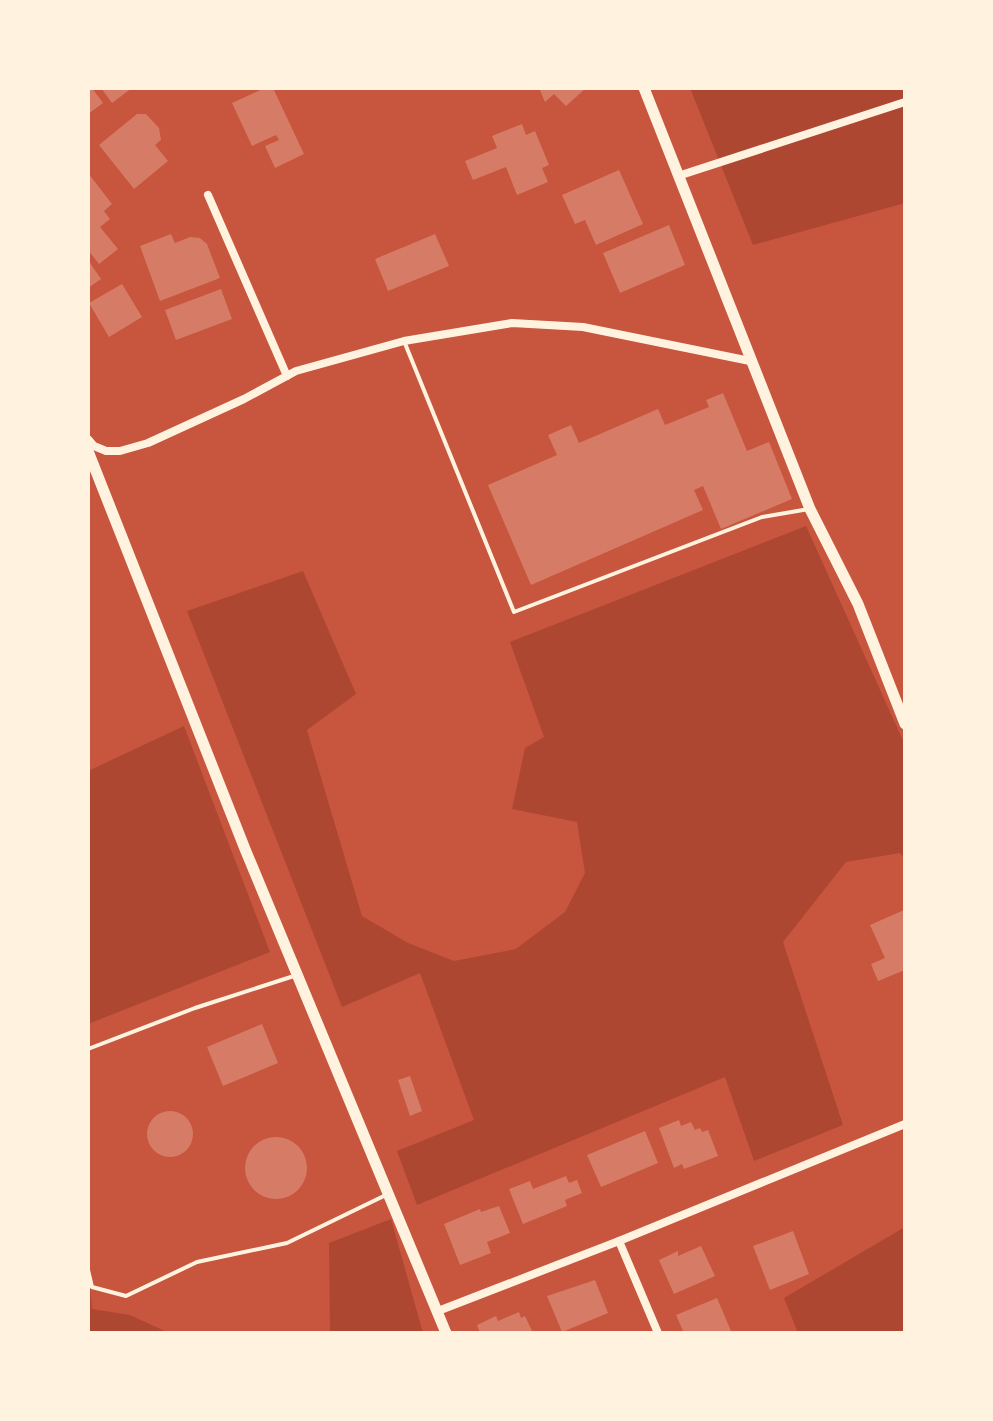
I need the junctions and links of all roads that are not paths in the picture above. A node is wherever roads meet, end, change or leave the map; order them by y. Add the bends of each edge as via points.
1 (644, 88) edge
2 (905, 102) edge
3 (678, 176) junction
4 (208, 195) dead end
5 (404, 341) junction
6 (750, 361) junction
7 (287, 376) junction
8 (88, 439) edge
9 (88, 451) edge
10 (810, 509) junction
11 (905, 724) edge
12 (298, 975) junction
13 (88, 1049) edge
14 (905, 1124) edge
15 (390, 1193) junction
16 (619, 1241) junction
17 (88, 1270) edge
18 (438, 1311) junction
19 (446, 1333) edge
20 (658, 1333) edge

1 - 3 main road
2 - 3 street
3 - 6 main road
4 - 7 street
5 - 6 street via 512,323 583,327
5 - 7 street
5 - 10 lane via 514,612 762,517
6 - 10 main road
7 - 8 street via 148,443 106,451
9 - 12 main road
10 - 11 main road via 858,604
12 - 13 lane
12 - 15 main road
14 - 16 street
15 - 17 lane via 287,1243 197,1262 126,1296 92,1287
15 - 18 main road
16 - 18 street
16 - 20 street
18 - 19 main road

